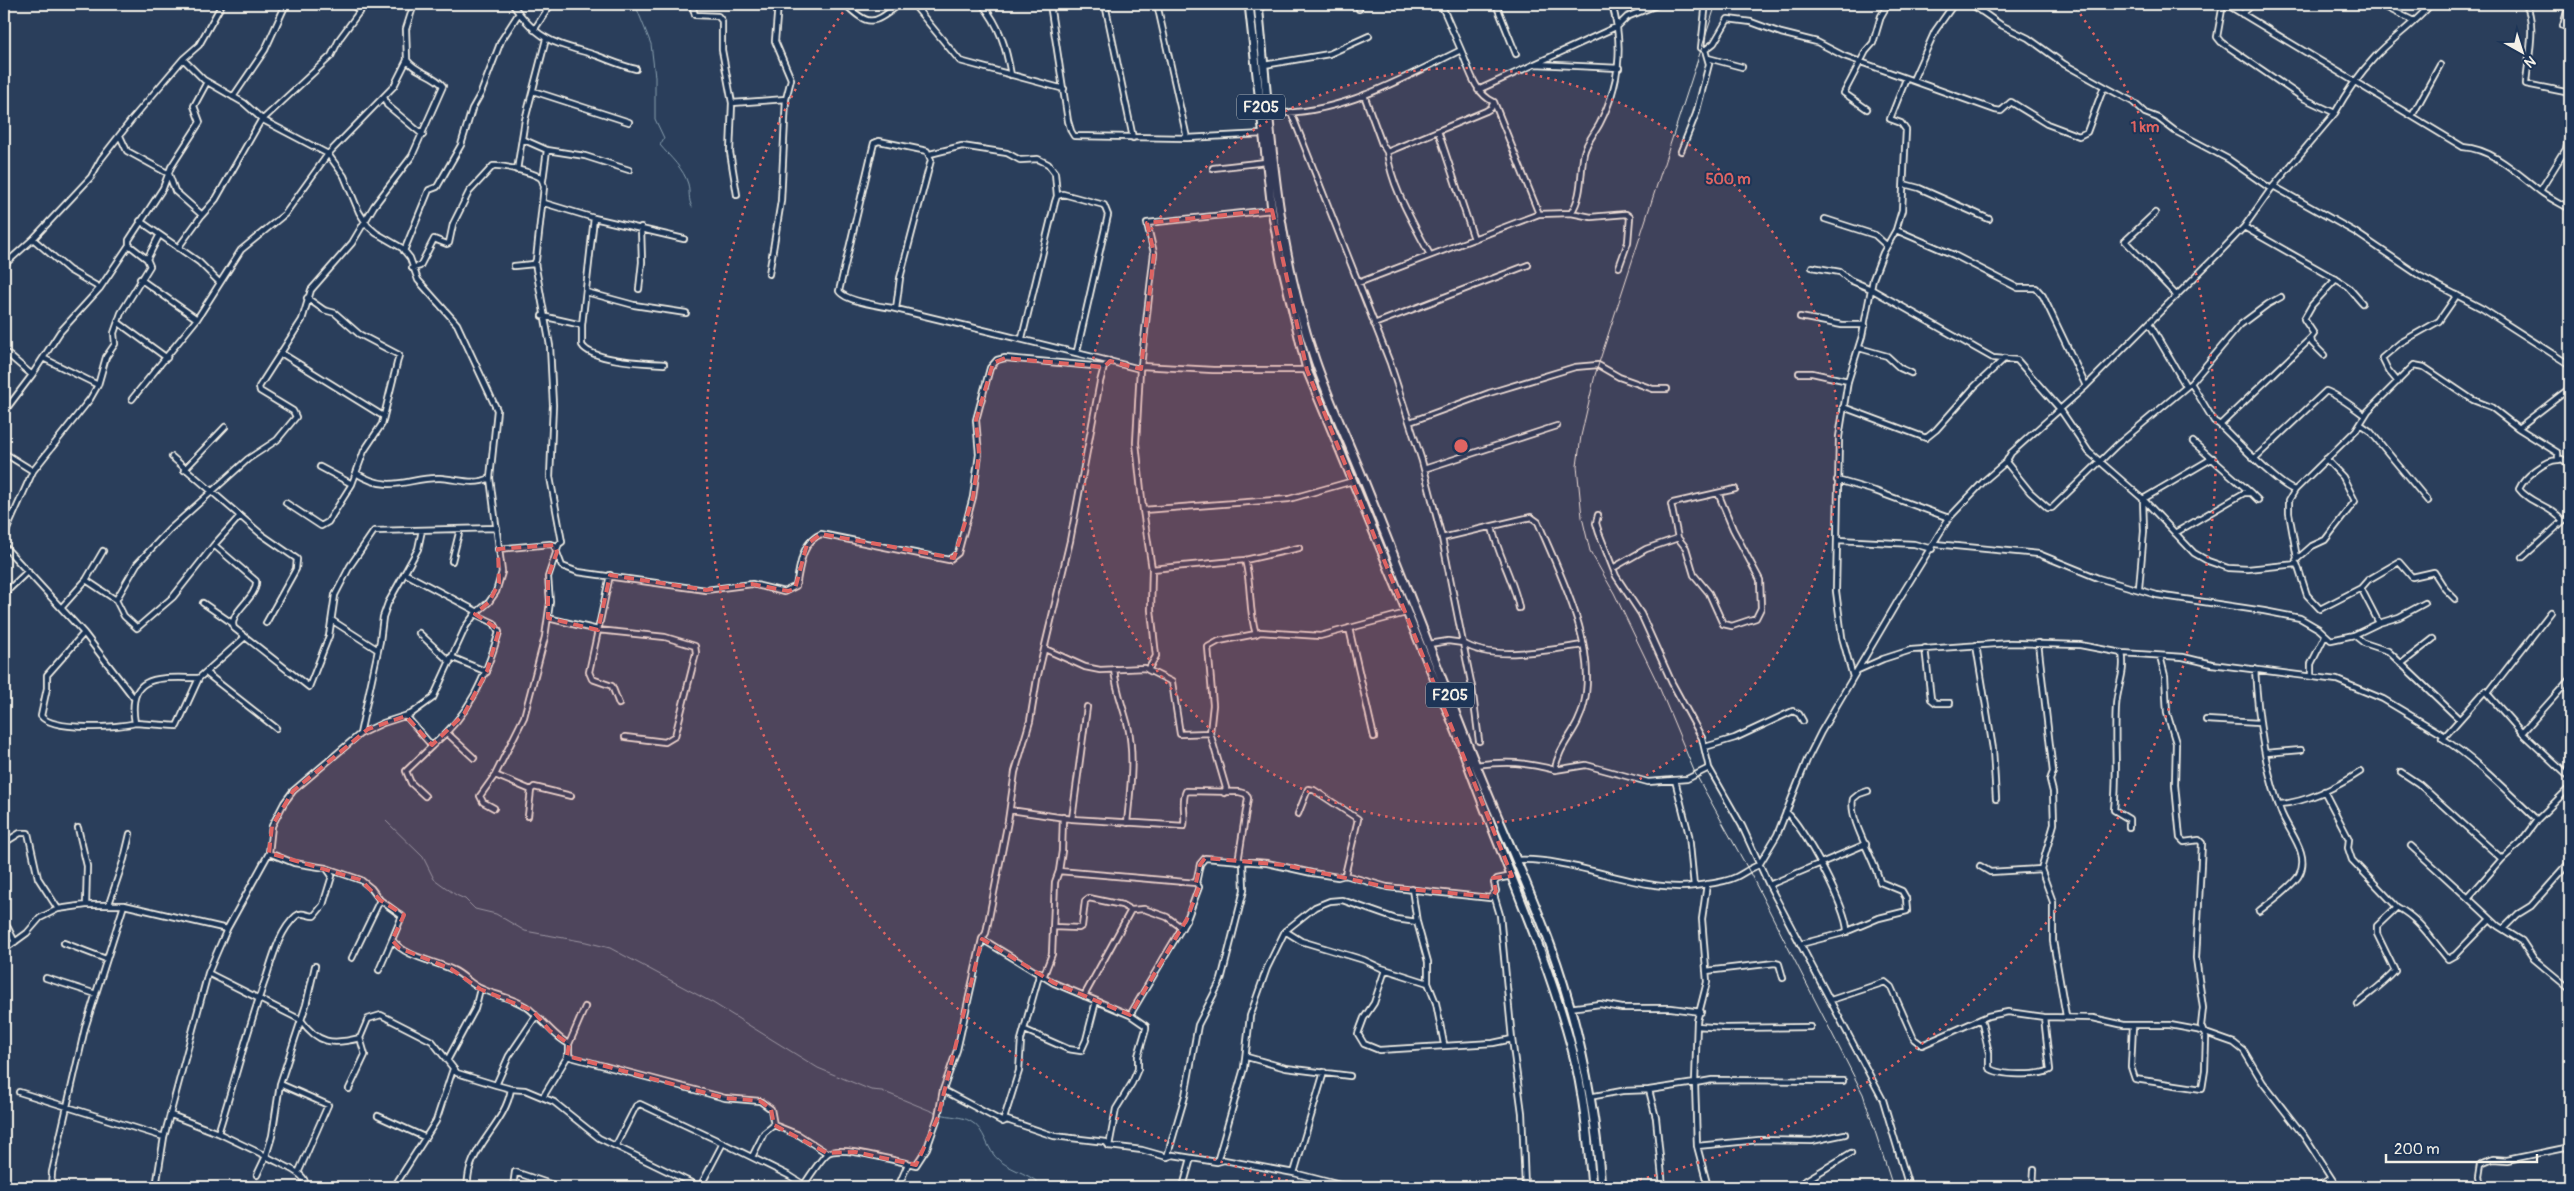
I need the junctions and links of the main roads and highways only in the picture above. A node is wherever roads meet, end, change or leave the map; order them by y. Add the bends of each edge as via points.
1 (1250, 4) edge
2 (1258, 4) edge
3 (1407, 590) junction
4 (1398, 593) junction
5 (1598, 1150) junction
6 (1589, 1151) junction
7 (1592, 1187) edge
8 (1601, 1187) edge

1 - 4 main road, F205 via 1272,210 1307,370
2 - 3 main road, F205 via 1267,113 1289,267 1313,356
3 - 4 main road
3 - 5 main road, F205 via 1550,943 1581,1054
4 - 6 main road, F205 via 1535,932 1570,1043 1581,1091
5 - 6 main road
5 - 8 main road, F205
6 - 7 main road, F205

